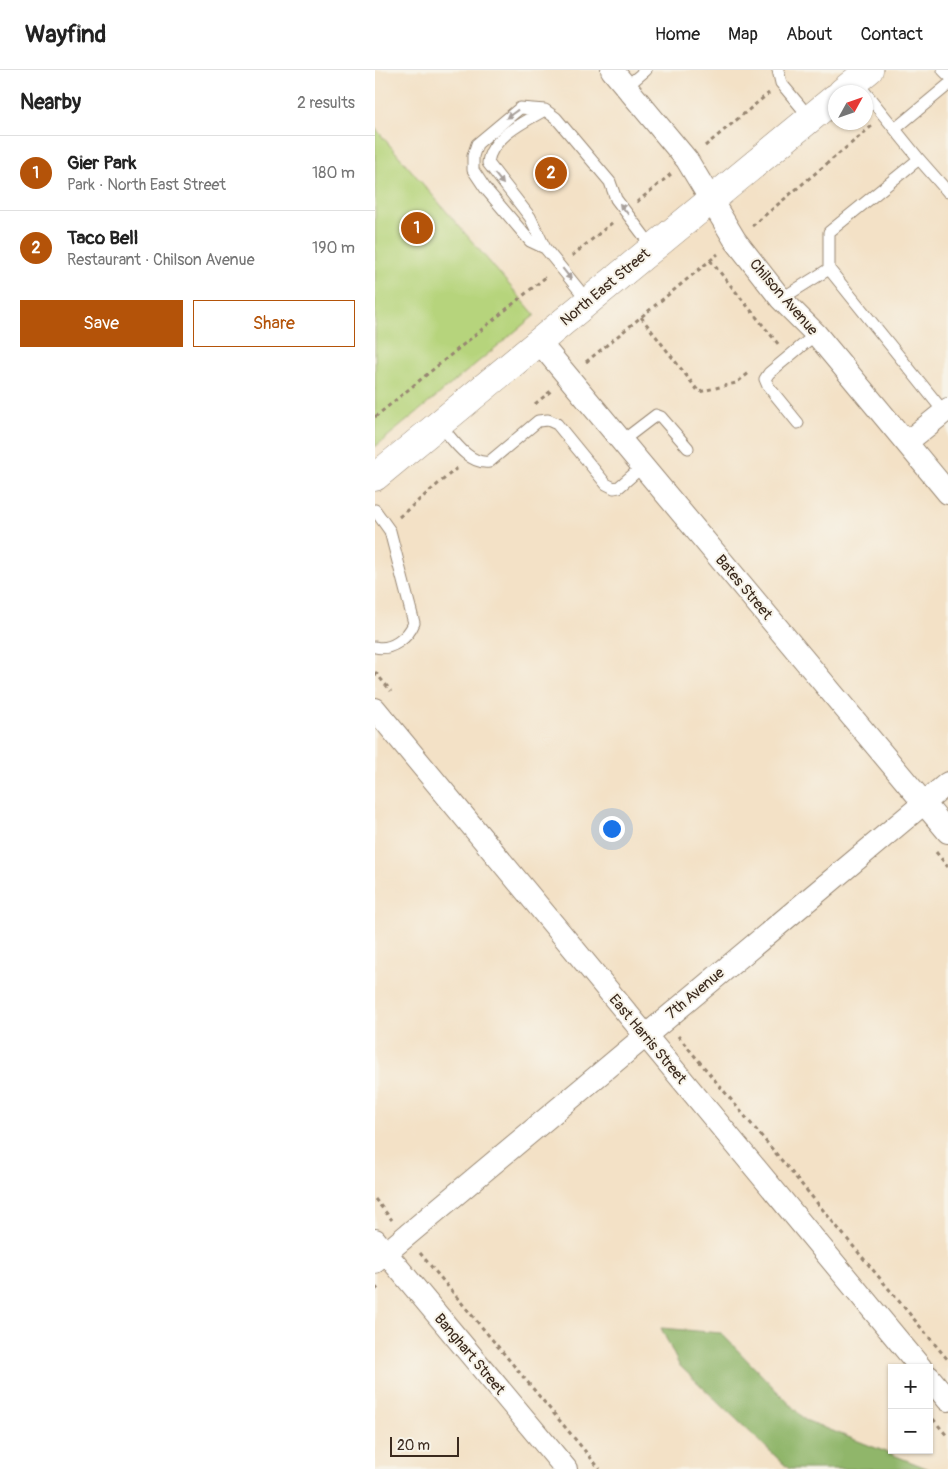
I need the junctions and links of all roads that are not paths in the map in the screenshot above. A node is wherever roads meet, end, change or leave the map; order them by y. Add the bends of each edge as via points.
1 (612, 70) edge
2 (646, 70) edge
3 (777, 70) edge
4 (943, 70) edge
5 (948, 75) edge
6 (856, 81) edge
7 (948, 85) edge
8 (626, 87) junction
9 (828, 104) edge
10 (545, 110) junction
11 (811, 119) junction
12 (895, 129) junction
13 (919, 159) junction
14 (948, 192) edge
15 (710, 200) junction
16 (545, 248) junction
17 (653, 248) junction
18 (829, 269) junction
19 (781, 299) junction
20 (588, 302) junction
21 (816, 334) junction
22 (539, 342) junction
23 (946, 410) edge
24 (798, 423) dead end
25 (439, 424) junction
26 (622, 441) junction
27 (907, 442) junction
28 (688, 448) dead end
29 (643, 466) junction
30 (375, 477) edge
31 (948, 493) edge
32 (375, 510) edge
33 (375, 647) edge
34 (375, 709) edge
35 (948, 782) edge
36 (923, 803) junction
37 (948, 832) edge
38 (645, 1035) junction
39 (379, 1251) edge
40 (918, 1364) edge
41 (933, 1382) edge
42 (948, 1400) edge
43 (565, 1469) edge

1 - 8 street, Chilson Avenue
2 - 8 lane
3 - 11 lane via 781,83
4 - 5 lane
6 - 12 lane
7 - 12 lane
8 - 15 street, Chilson Avenue via 687,160
9 - 11 main road, North East Street
10 -> 16 lane via 495,144 488,163 530,216
10 -> 16 lane via 520,108 477,144 473,156 473,170 485,188 530,241
17 -> 10 lane via 616,199 610,182 556,118
11 - 15 main road, North East Street
12 - 13 lane
13 - 14 lane
13 - 18 lane via 829,232
15 - 17 main road, North East Street
15 - 19 street, Chilson Avenue via 735,240
16 -> 20 lane
17 - 20 main road, North East Street
18 - 19 lane
18 - 23 lane
19 - 21 street, Chilson Avenue
20 - 22 main road, North East Street
21 - 24 lane via 769,372 765,379
21 - 27 street, Chilson Avenue
22 - 25 main road, North East Street
22 - 26 street, Bates Street
23 - 27 street
25 - 29 lane via 470,458 481,463 489,462 538,421 548,420 557,424 606,484 614,488
25 - 30 main road, North East Street
26 - 28 lane via 656,415
26 - 29 street, Bates Street
27 - 31 street, Chilson Avenue
29 - 36 street, Bates Street
32 - 33 lane via 388,526 414,623 410,632 390,647
34 - 38 street, East Harris Street
35 - 36 street, 7th Avenue
36 - 37 street, Bates Street
36 - 38 street, 7th Avenue
38 - 39 street, 7th Avenue via 406,1236
38 - 40 street, East Harris Street
39 - 43 street, Banghart Street
41 - 42 street

